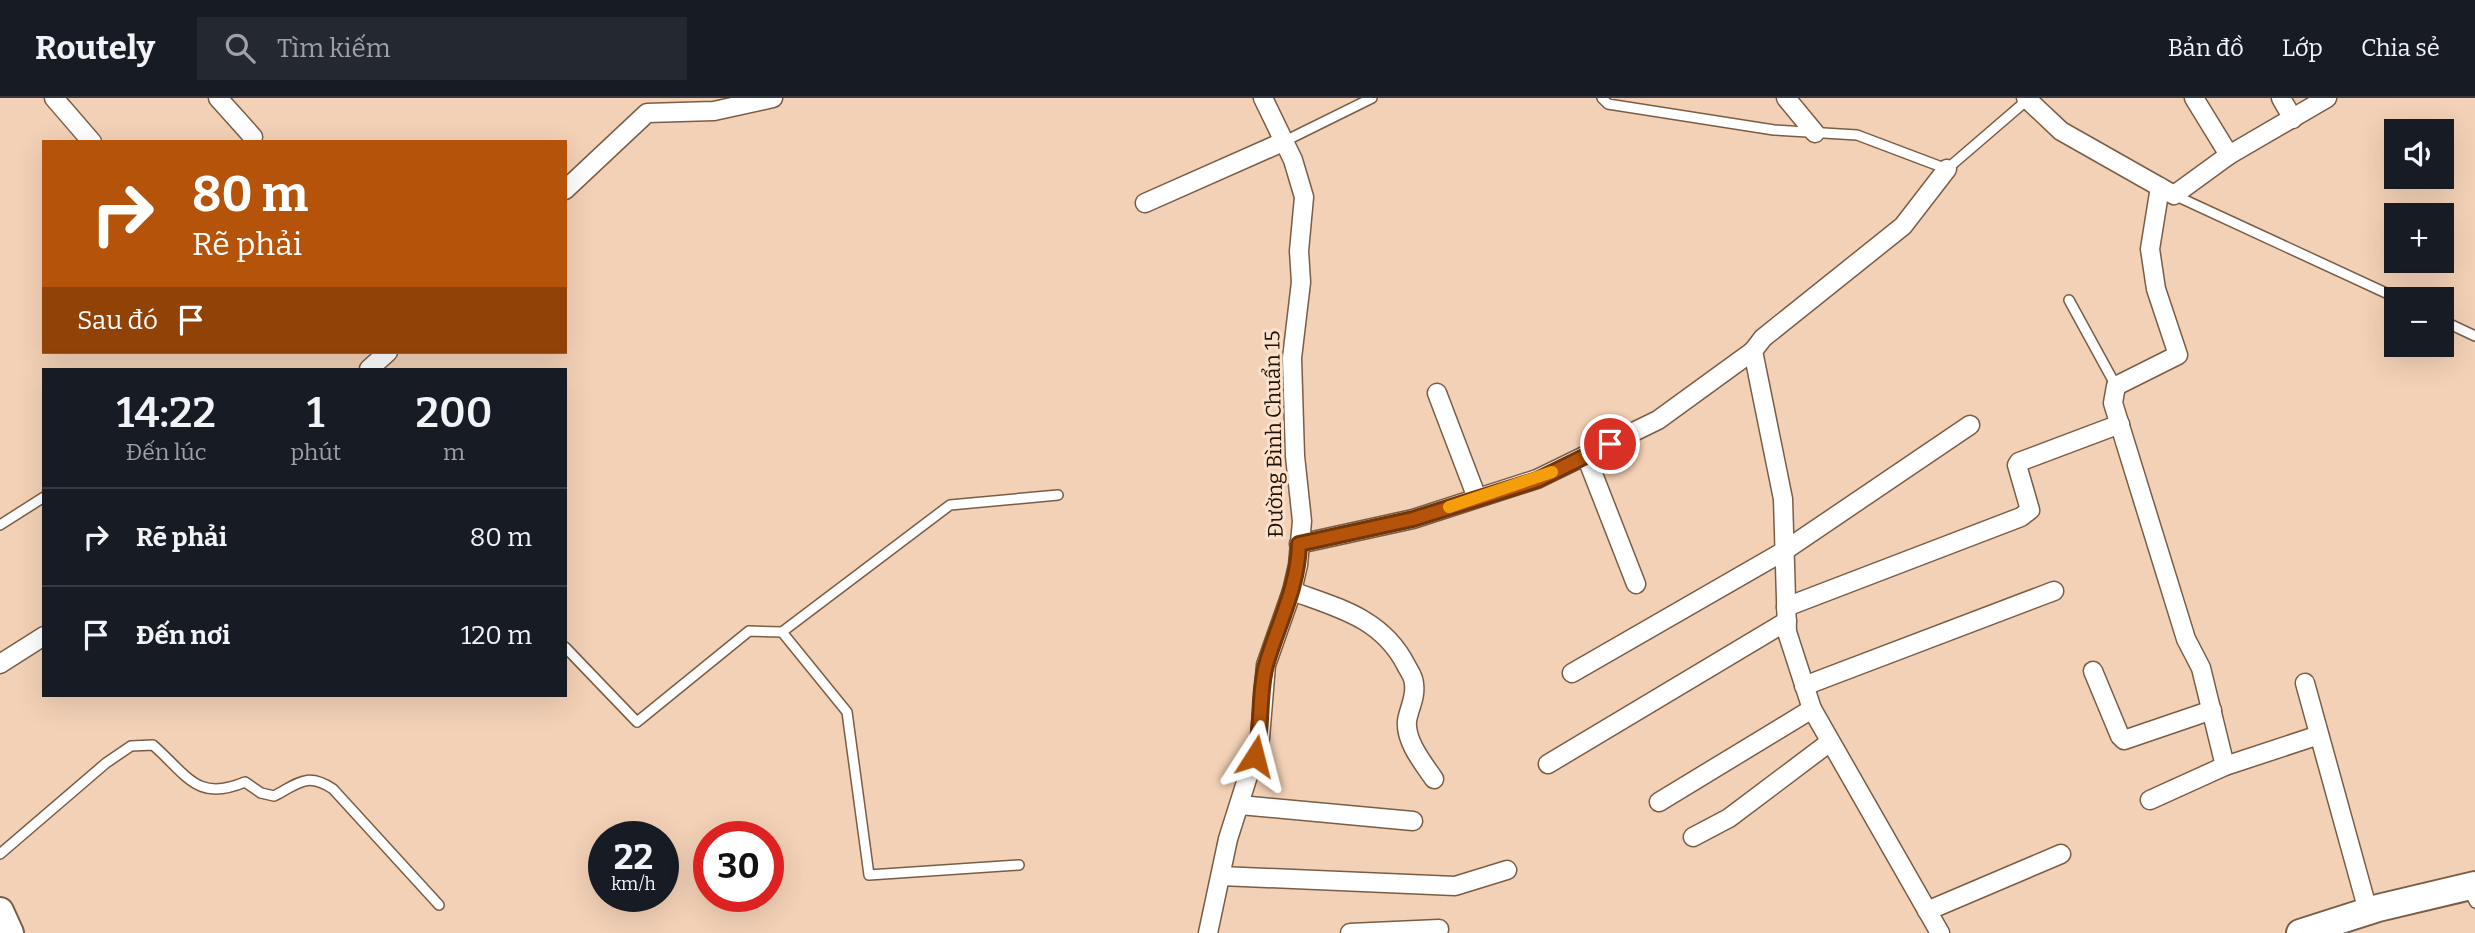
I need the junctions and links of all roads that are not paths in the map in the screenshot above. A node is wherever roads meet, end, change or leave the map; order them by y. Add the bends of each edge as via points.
1 (54, 98) edge
2 (218, 98) edge
3 (773, 98) edge
4 (1263, 98) edge
5 (1372, 98) edge
6 (1602, 98) edge
7 (1786, 98) edge
8 (2194, 98) edge
9 (2281, 98) edge
10 (2328, 98) edge
11 (2026, 100) edge
12 (2293, 118) junction
13 (1815, 132) junction
14 (253, 138) dead end
15 (90, 140) edge
16 (1285, 141) junction
17 (2230, 155) junction
18 (1947, 169) junction
19 (567, 188) edge
20 (2167, 191) junction
21 (1145, 203) dead end
22 (2384, 292) edge
23 (2069, 300) dead end
24 (2454, 326) edge
25 (2475, 336) edge
26 (1753, 351) junction
27 (385, 354) edge
28 (370, 368) edge
29 (2116, 386) junction
30 (1437, 393) dead end
31 (2120, 424) junction
32 (1970, 425) dead end
33 (1586, 456) junction
34 (1058, 495) dead end
35 (42, 498) edge
36 (1478, 498) junction
37 (0, 525) edge
38 (1299, 544) junction
39 (1784, 551) junction
40 (1636, 584) dead end
41 (2054, 591) dead end
42 (1292, 592) junction
43 (1787, 614) junction
44 (782, 632) junction
45 (42, 637) edge
46 (567, 649) edge
47 (0, 664) edge
48 (2093, 671) dead end
49 (1572, 673) dead end
50 (2305, 683) dead end
51 (1804, 685) junction
52 (1811, 709) junction
53 (2212, 710) junction
54 (2319, 735) junction
55 (1830, 742) junction
56 (1548, 764) dead end
57 (2225, 766) junction
58 (1434, 779) dead end
59 (2150, 800) dead end
60 (1659, 802) dead end
61 (1240, 805) junction
62 (1413, 821) dead end
63 (1693, 837) dead end
64 (0, 854) edge
65 (2060, 854) dead end
66 (1019, 865) dead end
67 (1507, 870) dead end
68 (1221, 876) junction
69 (2472, 892) edge
70 (439, 905) dead end
71 (0, 911) edge
72 (1927, 911) junction
73 (2368, 911) junction
74 (1438, 929) dead end
75 (2306, 932) edge
76 (10, 933) edge
77 (1208, 933) edge
78 (1350, 933) edge
79 (1940, 933) edge

1 - 15 street
2 - 14 street
3 - 19 street via 714,111 648,113
4 - 16 street, Đường Bình Chuẩn 15
5 - 16 lane
6 - 13 lane via 1608,104 1774,130
7 - 13 street
8 - 17 street
9 - 12 street
10 - 12 street
11 - 18 lane
11 - 20 street via 2061,131
12 - 17 street
13 - 18 lane via 1857,135
16 - 21 street
16 - 38 street, Đường Bình Chuẩn 15 via 1304,197 1292,358 1302,522
17 - 20 street
18 - 26 street via 1903,226 1763,338
20 - 22 lane
20 - 29 street via 2150,249 2156,289 2179,355
23 - 29 lane
24 - 25 lane
26 - 33 street via 1658,420
26 - 39 street via 1783,499
27 - 28 street
29 - 31 street via 2113,403
30 - 36 street
31 - 43 street via 2019,462 2030,510 2021,517
31 - 53 street
32 - 39 street
33 - 36 street via 1537,480
33 - 40 street
34 - 44 lane via 950,505
35 - 37 lane
36 - 38 street via 1413,519
38 - 42 street, Đường Bình Chuẩn 15
39 - 43 street
39 - 49 street
41 - 51 street
42 - 58 street via 1357,615 1380,629 1400,653 1414,680 1415,698 1407,722 1414,749
42 - 61 street, Đường Bình Chuẩn 15 via 1266,666 1260,738
43 - 51 street via 1787,632
43 - 56 street
44 - 46 lane via 749,631 637,722
44 - 66 lane via 847,712 869,875
45 - 47 street
48 - 53 street via 2124,740
50 - 54 street
51 - 52 street
52 - 55 street
52 - 60 street
53 - 57 street
54 - 57 street
54 - 73 street
55 - 63 street via 1729,818
55 - 72 street
57 - 59 street
61 - 62 street
61 - 68 street, Đường Bình Chuẩn 15
64 - 70 lane via 106,763 131,747 153,745 201,788 222,792 245,782 274,796 307,779 317,779 333,789
65 - 72 street
67 - 68 street via 1455,886
68 - 77 street, Đường Bình Chuẩn 15
69 - 73 street
71 - 76 street
72 - 79 street
73 - 75 street
74 - 78 street

